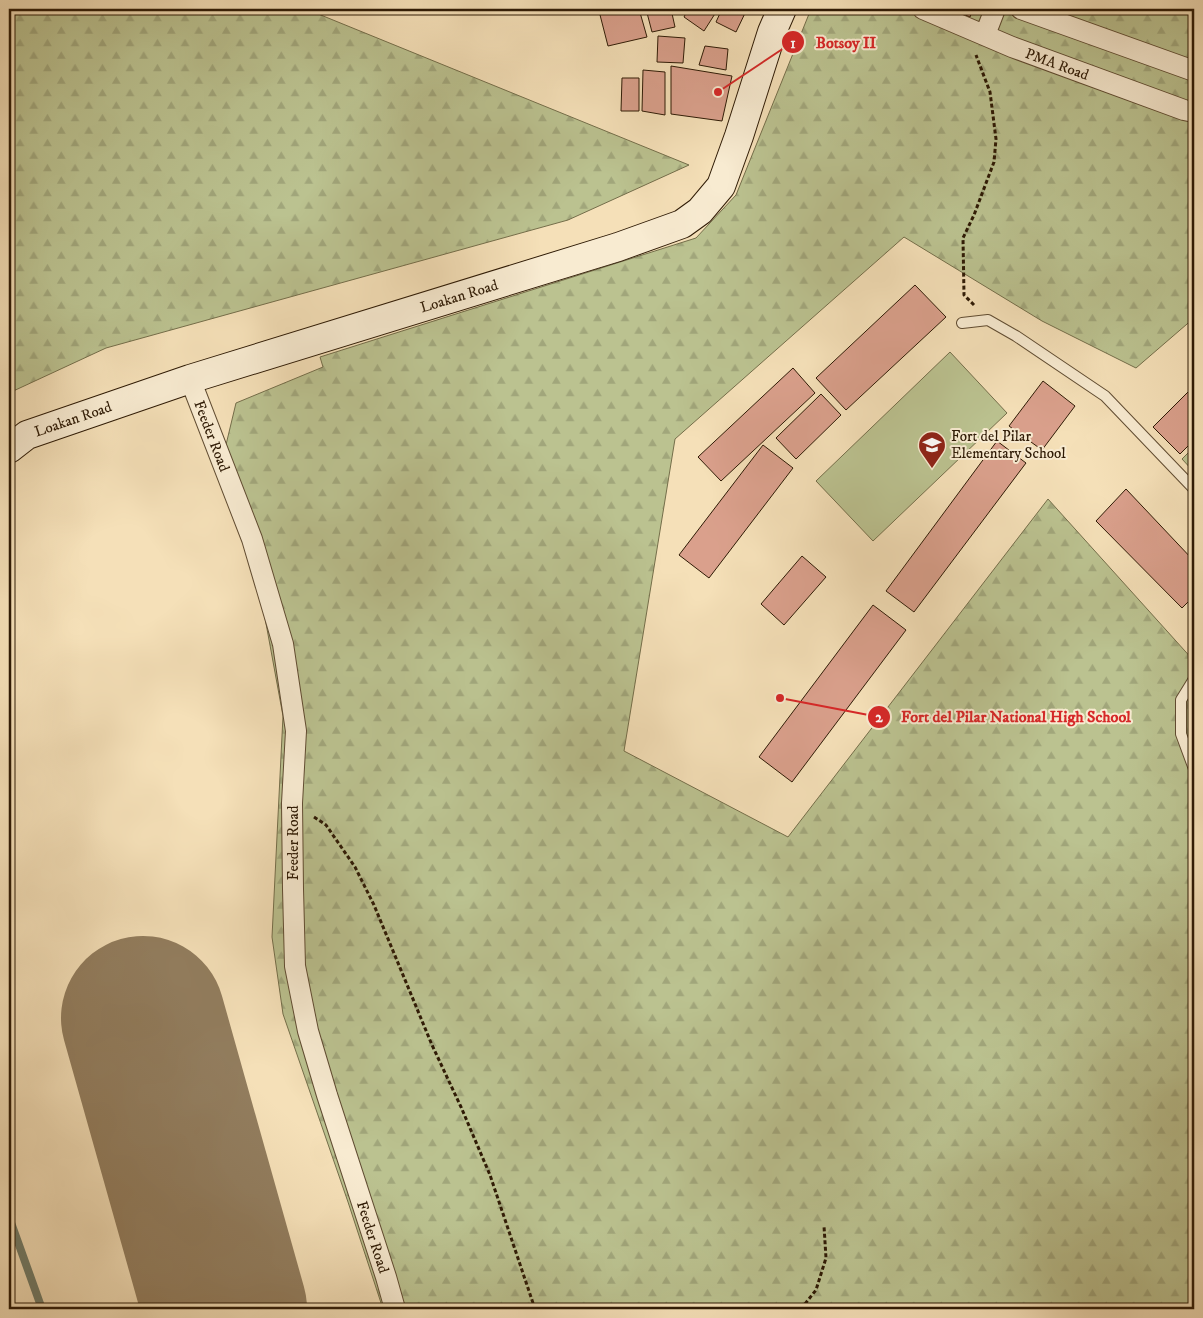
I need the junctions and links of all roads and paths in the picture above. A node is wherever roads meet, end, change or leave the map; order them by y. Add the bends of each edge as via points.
1 (782, 9) edge
2 (923, 9) edge
3 (995, 9) edge
4 (1021, 9) edge
5 (979, 42) junction
6 (1194, 71) edge
7 (1194, 112) edge
8 (988, 320) junction
9 (962, 323) dead end
10 (190, 379) junction
11 (9, 449) edge
12 (1194, 490) edge
13 (1194, 679) edge
14 (1194, 769) edge
15 (292, 803) junction
16 (824, 1226) dead end
17 (395, 1309) edge
18 (535, 1309) edge
19 (801, 1309) edge

1 - 10 main road, Loakan Road via 721,186 700,211 682,224 618,247
2 - 5 street, PMA Road
3 - 5 street
4 - 6 street
5 - 7 street, PMA Road via 1012,47
5 - 8 path via 996,139 994,162 963,238 964,294
8 - 9 lane
8 - 12 lane via 1105,396
10 - 11 main road, Loakan Road via 27,436
10 - 15 street, Feeder Road via 252,539 283,644 296,731
13 - 14 lane via 1181,700 1181,734
15 - 17 street, Feeder Road via 296,966 308,1031
15 - 18 path via 326,825 355,867 374,905 490,1175
16 - 19 path via 826,1258 816,1290

